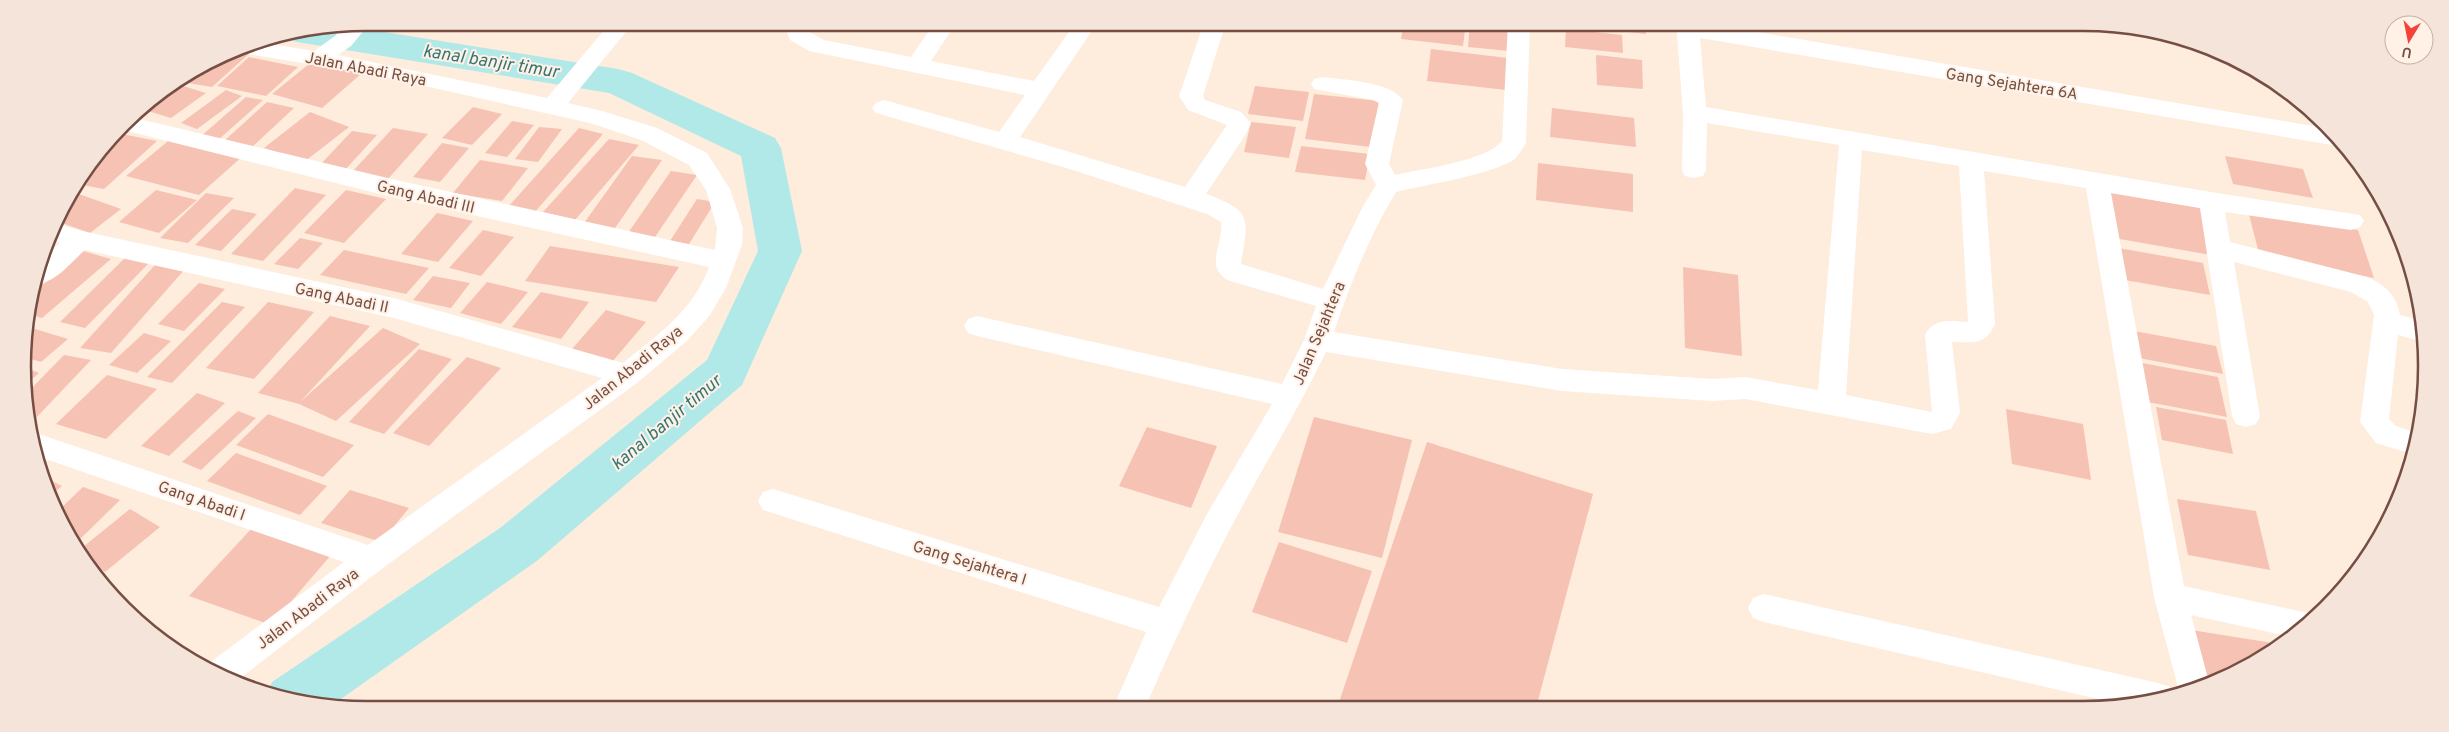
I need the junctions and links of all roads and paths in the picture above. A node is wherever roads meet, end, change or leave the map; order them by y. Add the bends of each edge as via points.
1 (615, 31) edge
2 (797, 31) edge
3 (940, 31) edge
4 (1080, 31) edge
5 (1212, 31) edge
6 (1519, 31) edge
7 (1687, 31) edge
8 (1716, 31) edge
9 (352, 32) edge
10 (259, 49) edge
11 (319, 58) junction
12 (916, 66) junction
13 (1322, 84) dead end
14 (1040, 90) junction
15 (551, 108) junction
16 (884, 108) dead end
17 (1694, 113) junction
18 (133, 125) edge
19 (2327, 136) edge
20 (1851, 139) junction
21 (1006, 140) junction
22 (1970, 160) junction
23 (1694, 170) dead end
24 (2097, 181) junction
25 (1388, 185) junction
26 (1191, 198) junction
27 (2212, 201) junction
28 (2351, 221) dead end
29 (59, 233) edge
30 (80, 240) junction
31 (2220, 249) junction
32 (724, 261) junction
33 (46, 269) edge
34 (1331, 301) junction
35 (2386, 321) junction
36 (977, 326) dead end
37 (2416, 330) edge
38 (1318, 340) junction
39 (627, 375) junction
40 (1290, 397) junction
41 (1831, 403) junction
42 (2246, 416) dead end
43 (2409, 442) edge
44 (41, 445) edge
45 (773, 501) dead end
46 (372, 559) junction
47 (2170, 597) junction
48 (1764, 608) dead end
49 (1167, 624) junction
50 (2297, 624) edge
51 (226, 670) edge
52 (2193, 682) edge
53 (2144, 695) edge
54 (1132, 701) edge

1 - 15 street
2 - 12 street via 817,46
3 - 12 street
4 - 14 street
5 - 26 street via 1191,96 1196,105 1233,117 1239,123
6 - 25 street via 1514,142 1505,154 1488,162
7 - 17 street
8 - 19 street, Gang Sejahtera 6A
9 - 11 street
10 - 11 street, Jalan Abadi Raya
11 - 15 street, Jalan Abadi Raya
12 - 14 street
13 - 25 street via 1380,93 1391,100 1377,164
14 - 21 street
15 - 32 street, Jalan Abadi Raya via 594,116 649,134 698,159 718,189 730,228
16 - 21 street
17 - 20 street
17 - 23 street
18 - 32 street, Gang Abadi III via 396,189
20 - 22 street
20 - 41 street
21 - 26 street
22 - 24 street
22 - 41 street via 1982,324 1975,332 1943,331 1938,335 1945,418 1932,423
24 - 27 street
24 - 47 street
25 - 34 street, Jalan Sejahtera
26 - 34 street via 1232,217 1236,225 1228,268
27 - 28 street
27 - 31 street
29 - 30 street, Gang Abadi II
30 - 33 street
30 - 39 street, Gang Abadi II via 394,308
31 - 35 street via 2368,288 2383,298
31 - 42 street
32 - 39 street, Jalan Abadi Raya via 717,281 701,308 678,333
34 - 38 street, Jalan Sejahtera
35 - 37 street
35 - 43 street via 2374,422 2386,434
36 - 40 street
38 - 40 street, Jalan Sejahtera
38 - 41 street via 1562,380 1712,390 1745,388
39 - 46 street, Jalan Abadi Raya
40 - 49 street, Jalan Sejahtera via 1218,523
44 - 46 street, Gang Abadi I
45 - 49 street, Gang Sejahtera I
46 - 51 street, Jalan Abadi Raya
47 - 50 street
47 - 52 street
48 - 53 street
49 - 54 street, Jalan Sejahtera

